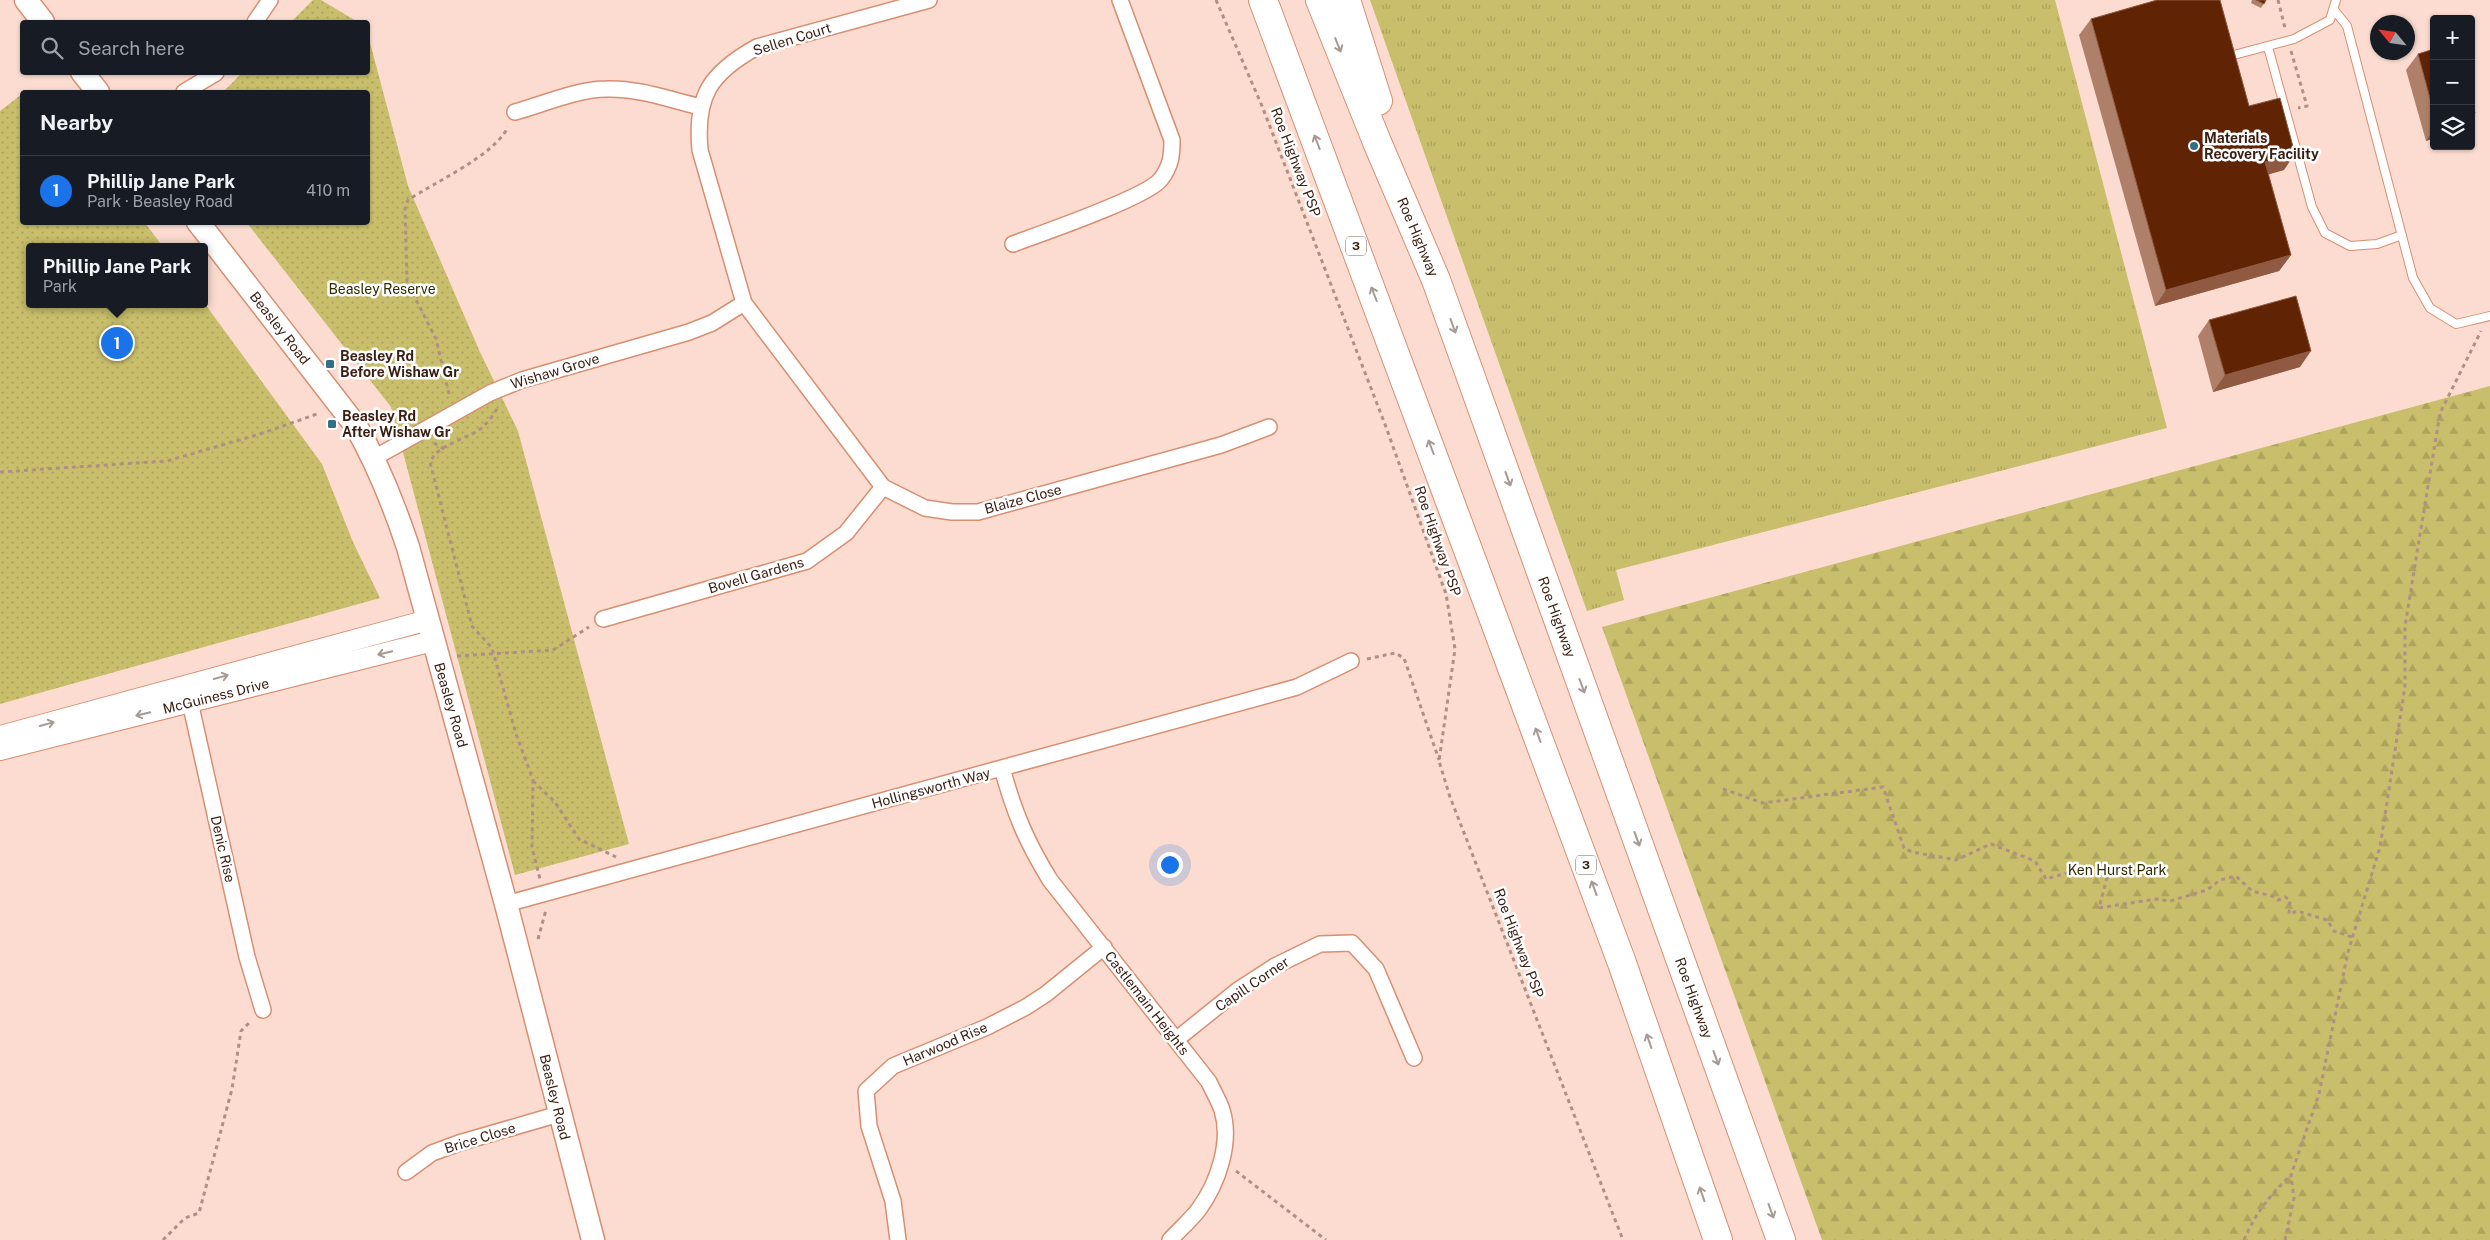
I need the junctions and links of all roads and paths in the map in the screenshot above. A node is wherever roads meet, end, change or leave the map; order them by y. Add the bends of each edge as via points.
1 (26, 0) edge
2 (270, 0) edge
3 (930, 0) edge
4 (1120, 0) edge
5 (1216, 0) edge
6 (1263, 0) edge
7 (1320, 0) edge
8 (1346, 0) edge
9 (2278, 0) edge
10 (2336, 0) edge
11 (2334, 11) junction
12 (41, 20) edge
13 (256, 20) edge
14 (2288, 41) junction
15 (2268, 47) junction
16 (2220, 58) edge
17 (84, 75) edge
18 (213, 75) edge
19 (214, 75) edge
20 (96, 90) edge
21 (187, 90) edge
22 (199, 90) edge
23 (701, 107) junction
24 (2285, 111) junction
25 (515, 112) joint
26 (200, 225) edge
27 (2402, 235) junction
28 (1012, 244) dead end
29 (1436, 280) junction
30 (744, 303) junction
31 (2489, 317) edge
32 (490, 393) junction
33 (449, 394) dead end
34 (317, 414) dead end
35 (1269, 427) dead end
36 (431, 441) dead end
37 (444, 449) junction
38 (374, 458) junction
39 (0, 472) edge
40 (883, 488) junction
41 (604, 619) joint
42 (430, 631) junction
43 (493, 652) junction
44 (1351, 661) joint
45 (439, 665) junction
46 (189, 694) junction
47 (0, 736) edge
48 (0, 750) edge
49 (1439, 761) junction
50 (1002, 768) junction
51 (533, 780) junction
52 (1723, 790) dead end
53 (625, 872) junction
54 (540, 880) dead end
55 (506, 904) junction
56 (2352, 937) junction
57 (1104, 948) junction
58 (263, 1010) joint
59 (1177, 1038) junction
60 (1414, 1058) dead end
61 (559, 1114) junction
62 (1221, 1166) junction
63 (406, 1172) dead end
64 (2291, 1175) junction
65 (163, 1240) edge
66 (593, 1240) edge
67 (898, 1240) edge
68 (1170, 1240) edge
69 (1326, 1240) edge
70 (1623, 1240) edge
71 (1718, 1240) edge
72 (1781, 1240) edge
73 (2244, 1240) edge
74 (2284, 1240) edge

1 - 12 main road
2 - 13 street
3 - 23 street, Sellen Court via 757,47 731,62 710,84
4 - 28 street via 1172,140 1172,161 1160,181 1141,194
5 - 49 path, Roe Highway PSP via 1262,106 1386,427 1446,594 1455,649
71 -> 6 highway, 3 via 1622,963
7 -> 29 highway, Roe Highway
8 - 29 highway
9 - 14 path
10 - 11 lane
11 - 14 lane via 2330,20
11 - 27 lane via 2347,26
14 - 15 lane
14 - 24 path via 2307,106
15 - 16 lane
15 - 24 lane
17 - 20 main road
18 - 21 street
19 - 22 street
23 - 25 street via 635,90 607,89 588,91
23 - 30 street, Sellen Court via 698,128 700,150
24 - 27 lane via 2312,207 2325,233 2350,246 2377,244
25 - 33 path via 504,134 480,156 408,200 405,209 407,282 436,339
26 - 38 main road, Beasley Road via 345,411
27 - 31 lane via 2413,278 2430,308 2456,324
29 -> 72 highway, Roe Highway
30 - 32 street, Wishaw Grove via 688,332 522,380
30 - 40 street, Blaize Close
31 - 56 path via 2440,412 2405,626 2405,686 2380,847
32 - 37 path via 497,409 489,421
32 - 38 street, Wishaw Grove
34 - 39 path via 166,461
35 - 40 street, Blaize Close via 1221,445 978,512 925,508
36 - 37 path
37 - 43 path via 433,456 431,471 472,626
38 - 42 main road, Beasley Road via 408,547
40 - 41 street, Bovell Gardens via 846,533 807,561
41 - 43 path via 554,650
42 - 45 main road, Beasley Road
42 - 46 street, McGuiness Drive
43 - 45 path via 453,656
43 - 51 path via 516,734
44 - 49 path via 1395,653 1404,658
44 - 50 street, Hollingsworth Way via 1297,686
45 - 55 main road, Beasley Road
47 -> 46 street, McGuiness Drive
46 -> 48 street, McGuiness Drive
46 - 58 street, Denic Rise via 247,957
49 - 70 path, Roe Highway PSP via 1450,797
50 - 53 street, Hollingsworth Way
50 - 57 street, Castlemain Heights via 1013,808 1029,845 1050,880
51 - 53 path via 555,802 579,839 615,857
51 - 54 path via 532,847
52 - 56 path via 1763,802 1883,787 1904,848 1912,852 1956,860 1991,844 2035,862 2046,879 2085,868 2108,874 2099,908 2156,899 2170,902 2236,876 2252,892 2290,900 2289,914 2297,911 2327,920 2334,930
53 - 55 street, Hollingsworth Way
55 - 61 main road, Beasley Road
56 - 64 path via 2319,1094
57 - 59 street, Castlemain Heights
57 - 67 street, Harwood Rise via 1026,1007 893,1066 866,1091 869,1126 893,1201
58 - 65 path via 241,1031 232,1089 199,1212 185,1218
59 - 60 street, Capill Corner via 1238,990 1275,966 1320,944 1352,944 1376,969
59 - 62 street, Castlemain Heights via 1209,1082 1222,1111 1225,1138
61 - 63 street, Brice Close via 432,1153
61 - 66 main road, Beasley Road
62 - 68 street, Castlemain Heights via 1199,1210
62 - 69 path via 1240,1173
64 - 73 path via 2267,1198
64 - 74 path via 2294,1198

